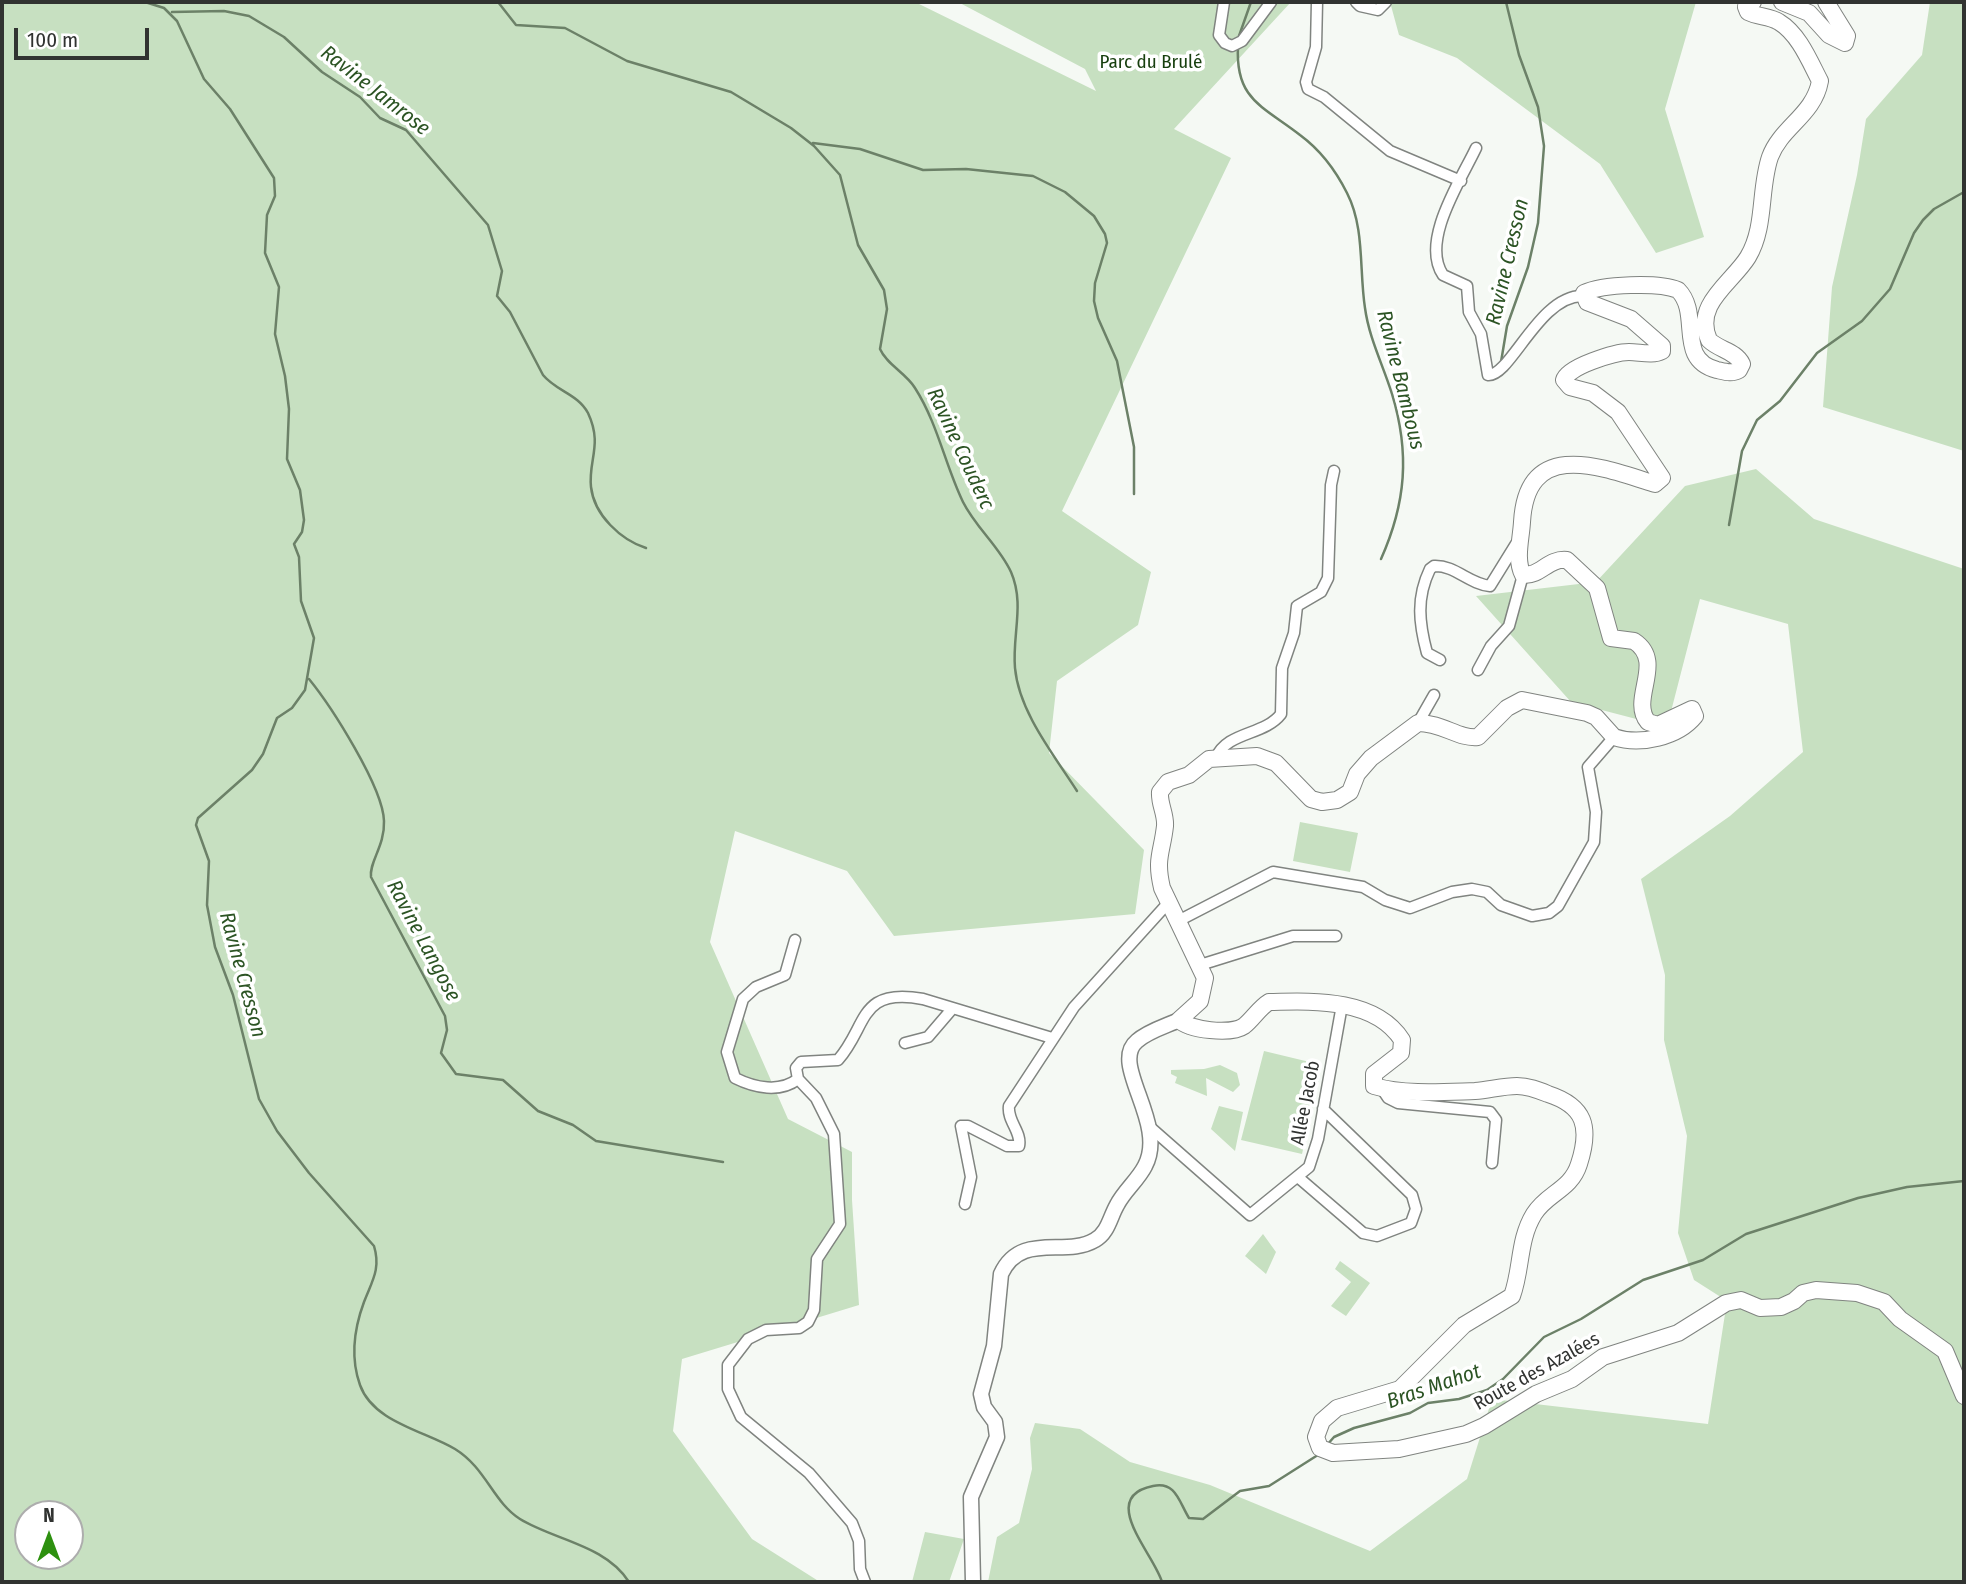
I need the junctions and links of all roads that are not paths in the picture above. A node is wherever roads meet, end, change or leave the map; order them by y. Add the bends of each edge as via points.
1 (1224, 2) edge
2 (1271, 2) edge
3 (1317, 2) edge
4 (1356, 2) edge
5 (1386, 2) edge
6 (1753, 2) edge
7 (1782, 2) edge
8 (1826, 2) edge
9 (1476, 148) dead end
10 (1461, 181) junction
11 (1583, 296) junction
12 (1334, 471) dead end
13 (1522, 529) junction
14 (1523, 575) junction
15 (1440, 660) dead end
16 (1478, 670) dead end
17 (1434, 695) dead end
18 (1418, 723) junction
19 (1614, 737) junction
20 (1216, 758) junction
21 (1169, 902) junction
22 (1180, 920) junction
23 (1336, 936) dead end
24 (795, 940) dead end
25 (1200, 965) junction
26 (1342, 1005) junction
27 (952, 1009) junction
28 (1179, 1020) junction
29 (1052, 1038) junction
30 (905, 1043) dead end
31 (798, 1079) junction
32 (1382, 1088) junction
33 (1323, 1109) junction
34 (1151, 1128) junction
35 (1492, 1163) dead end
36 (1299, 1178) junction
37 (965, 1204) dead end
38 (1964, 1396) edge
39 (865, 1582) edge
40 (973, 1582) edge

1 - 2 street via 1219,35 1232,46 1242,41
3 - 10 street via 1316,47 1308,89 1390,151
4 - 5 street via 1378,10
6 - 11 main road via 1746,8 1748,12 1779,21 1788,29 1819,81 1811,106 1770,158 1751,251 1706,314 1709,340 1742,364 1729,373 1696,359 1687,305 1678,290 1669,286 1598,289
7 - 8 main road via 1810,13 1829,35 1845,43 1847,36
9 - 10 street
10 - 11 street via 1436,239 1436,260 1443,275 1467,286 1469,313 1481,334 1488,375 1499,372 1557,304
11 - 13 main road via 1587,302 1631,319 1662,346 1658,354 1611,355 1569,371 1564,380 1570,387 1593,393 1618,412 1662,478 1656,484 1611,468 1555,467 1535,478 1526,493
12 - 20 street via 1326,588 1297,606 1282,668 1280,715 1268,726 1225,744
13 - 14 main road via 1518,555
13 - 15 street via 1490,586 1476,584 1448,567 1430,569 1419,625 1427,653
14 - 16 street via 1509,626
14 - 19 main road via 1532,576 1560,559 1581,570 1597,588 1611,638 1634,641 1645,654 1648,679 1643,709 1648,722 1658,725 1686,710 1696,713 1686,725 1667,735 1647,740
17 - 18 street
18 - 19 main road via 1443,725 1471,737 1484,733 1507,708 1522,700 1587,713
18 - 20 main road via 1365,764 1350,792 1329,801 1311,799 1268,758
19 - 22 street via 1588,767 1596,812 1592,847 1558,906 1549,913 1532,916 1515,911 1487,892 1472,889 1410,908 1363,887 1273,872
20 - 21 main road via 1161,788 1165,826 1157,862
21 - 22 main road
21 - 29 street via 1089,989
22 - 25 main road
23 - 25 street via 1293,936
24 - 31 street via 785,975 743,999 727,1052 735,1078 746,1084 784,1088
25 - 28 main road via 1205,978 1203,996
26 - 28 main road via 1269,1002 1244,1026 1230,1030 1192,1027
26 - 32 main road via 1386,1020 1402,1040 1401,1053 1374,1074 1374,1086
26 - 33 street, Allée Jacob
27 - 29 street
27 - 30 street via 928,1037
27 - 31 street via 915,997 883,1001 865,1014 841,1058 830,1063 802,1062 796,1070
28 - 34 street via 1135,1042 1128,1057
29 - 37 street via 1009,1106 1019,1146 1007,1146 961,1126 971,1177
31 - 39 street via 816,1098 834,1134 840,1224 817,1259 814,1310 808,1322 799,1328 766,1330 753,1336 731,1359 727,1376 732,1402 741,1417 809,1473 852,1523
32 - 35 street via 1398,1103 1490,1112 1496,1120
32 - 38 main road, Route des Azalées via 1464,1091 1520,1086 1567,1100 1577,1108 1584,1126 1580,1161 1571,1182 1531,1219 1512,1296 1464,1325 1400,1389 1337,1408 1318,1429 1320,1448 1341,1454 1399,1449 1466,1433 1572,1379 1603,1357 1678,1333 1727,1303 1741,1300 1760,1308 1781,1307 1808,1291 1857,1293 1884,1302 1945,1351
33 - 36 street, Allée Jacob via 1312,1159
33 - 36 street via 1412,1195 1416,1209 1411,1223 1377,1236 1363,1233
34 - 36 street, Allée Jacob via 1250,1215
34 - 40 street via 1151,1154 1103,1234 1083,1244 1035,1248 1004,1266 994,1346 981,1394 997,1437 971,1497

